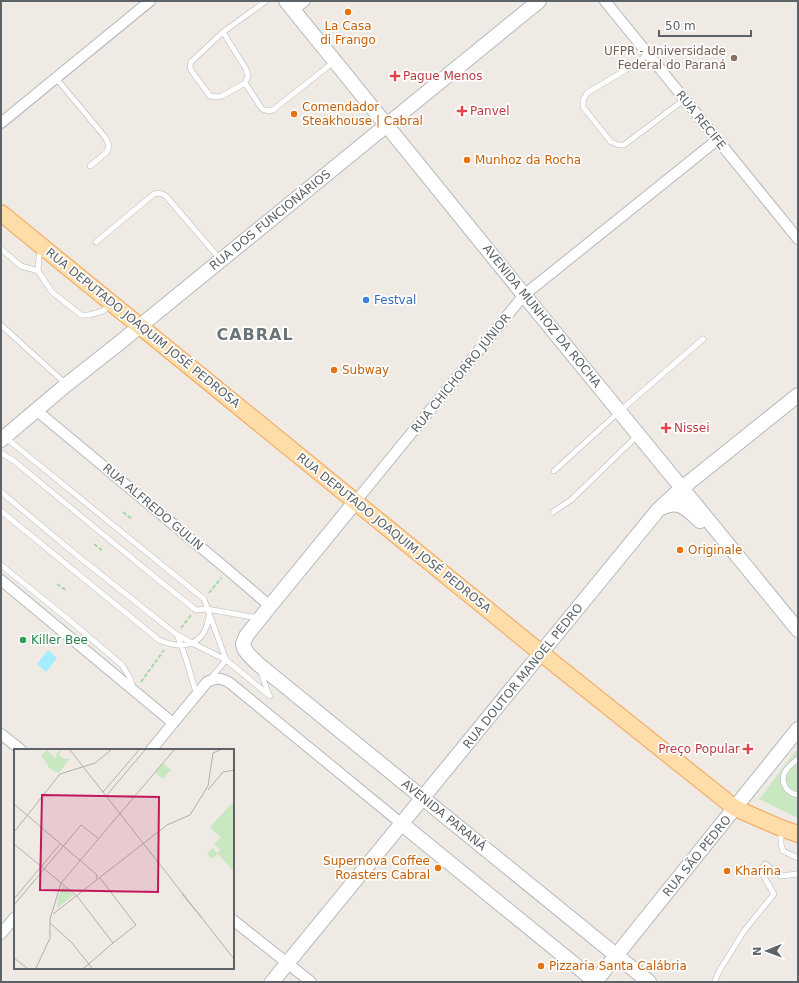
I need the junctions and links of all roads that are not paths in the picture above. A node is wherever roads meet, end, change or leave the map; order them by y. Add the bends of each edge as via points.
1 (150, 1) edge
2 (266, 1) edge
3 (305, 1) edge
4 (539, 1) edge
5 (605, 1) edge
6 (289, 6) edge
7 (223, 32) junction
8 (648, 54) junction
9 (335, 61) junction
10 (56, 78) junction
11 (245, 83) junction
12 (684, 100) junction
13 (1, 123) edge
14 (387, 125) junction
15 (717, 140) junction
16 (90, 166) dead end
17 (1, 214) edge
18 (798, 240) edge
19 (96, 242) dead end
20 (42, 246) junction
21 (1, 249) edge
22 (221, 260) junction
23 (38, 271) junction
24 (524, 295) junction
25 (112, 304) junction
26 (1, 324) edge
27 (140, 326) junction
28 (703, 339) dead end
29 (66, 385) junction
30 (798, 395) edge
31 (36, 410) junction
32 (620, 411) junction
33 (639, 435) junction
34 (3, 439) edge
35 (1, 453) edge
36 (554, 471) dead end
37 (682, 488) junction
38 (1, 492) edge
39 (356, 501) junction
40 (658, 510) junction
41 (1, 511) edge
42 (553, 512) dead end
43 (737, 555) junction
44 (1, 565) edge
45 (1, 580) edge
46 (270, 606) junction
47 (207, 609) junction
48 (259, 618) junction
49 (798, 630) edge
50 (176, 634) junction
51 (192, 643) junction
52 (243, 644) joint
53 (182, 646) junction
54 (541, 653) junction
55 (226, 660) junction
56 (258, 664) junction
57 (207, 682) junction
58 (134, 691) junction
59 (197, 695) junction
60 (173, 723) junction
61 (798, 729) edge
62 (1, 734) edge
63 (20, 749) edge
64 (152, 749) edge
65 (798, 759) edge
66 (798, 795) edge
67 (423, 798) junction
68 (735, 808) junction
69 (402, 824) junction
70 (781, 828) junction
71 (798, 834) edge
72 (798, 858) edge
73 (798, 872) edge
74 (14, 918) edge
75 (234, 921) edge
76 (1, 934) edge
77 (616, 956) junction
78 (288, 963) junction
79 (272, 982) edge
80 (311, 982) edge
81 (596, 982) edge
82 (649, 982) edge
83 (715, 982) edge

1 - 10 street
2 - 7 lane
3 - 6 street
4 - 14 street, RUA DOS FUNCIONÁRIOS
5 - 8 street, RUA RECIFE
6 - 9 street, AVENIDA MUNHOZ DA ROCHA
7 - 11 lane via 247,72
7 - 11 lane via 190,62 191,70 210,96 222,96
8 - 12 street, RUA RECIFE
8 - 12 lane via 587,93 583,107 611,142 624,145
9 - 11 lane via 273,110 262,109
9 - 14 street, AVENIDA MUNHOZ DA ROCHA
10 - 13 street
10 - 16 lane via 109,145 107,152
12 - 15 street, RUA RECIFE
14 - 22 street, RUA DOS FUNCIONÁRIOS
14 - 24 street, AVENIDA MUNHOZ DA ROCHA
15 - 18 street, RUA RECIFE
15 - 24 street, RUA CHICHORRO JÚNIOR
17 - 20 main road, RUA DEPUTADO JOAQUIM JOSÉ PEDROSA
19 - 22 lane via 154,194 159,193 165,195
20 - 23 lane
20 - 25 main road, RUA DEPUTADO JOAQUIM JOSÉ PEDROSA
21 - 23 lane via 21,266
22 - 27 street, RUA DOS FUNCIONÁRIOS
23 - 25 lane via 52,292 81,314 89,315 103,311
24 - 32 street, AVENIDA MUNHOZ DA ROCHA
24 - 39 street, RUA CHICHORRO JÚNIOR
25 - 27 main road, RUA DEPUTADO JOAQUIM JOSÉ PEDROSA
26 - 29 lane
27 - 29 street, RUA DOS FUNCIONÁRIOS
27 - 39 main road, RUA DEPUTADO JOAQUIM JOSÉ PEDROSA
28 - 32 lane
29 - 31 street, RUA DOS FUNCIONÁRIOS
30 - 37 street, RUA DOUTOR MANOEL PEDRO
31 - 34 street, RUA DOS FUNCIONÁRIOS
31 - 46 street, RUA ALFREDO GULIN
32 - 33 street, AVENIDA MUNHOZ DA ROCHA
32 - 36 lane
33 - 37 street, AVENIDA MUNHOZ DA ROCHA
33 - 42 lane via 570,500
34 - 47 lane via 204,599
35 - 47 lane via 14,460 196,610
37 - 40 street, RUA DOUTOR MANOEL PEDRO
37 - 43 street, AVENIDA MUNHOZ DA ROCHA
38 - 50 lane
39 - 46 street, RUA CHICHORRO JÚNIOR
39 - 54 main road, RUA DEPUTADO JOAQUIM JOSÉ PEDROSA
40 - 43 street via 668,505 681,505
40 - 54 street, RUA DOUTOR MANOEL PEDRO
41 - 53 lane via 159,640
43 - 49 street, AVENIDA MUNHOZ DA ROCHA
44 - 58 lane via 122,665
45 - 58 street
46 - 48 street, RUA CHICHORRO JÚNIOR
47 - 48 lane
47 - 51 lane via 208,624 199,639
47 - 55 lane
48 - 52 street, RUA CHICHORRO JÚNIOR
50 - 51 lane
50 - 53 lane
51 - 53 lane
51 - 55 lane
52 - 56 street, AVENIDA PARANÁ via 245,651
53 - 59 lane
54 - 67 street, RUA DOUTOR MANOEL PEDRO
54 - 68 main road, RUA DEPUTADO JOAQUIM JOSÉ PEDROSA
55 - 56 lane via 270,696
55 - 57 lane
56 - 67 street, AVENIDA PARANÁ
57 - 59 street
57 - 69 street via 218,678 230,683
58 - 60 street
59 - 60 street
60 - 64 street
61 - 68 street, RUA SÃO PEDRO
62 - 63 street
65 - 66 lane via 787,768 783,778 788,791
67 - 69 street, RUA DOUTOR MANOEL PEDRO
67 - 77 street, AVENIDA PARANÁ
68 - 70 main road, RUA DEPUTADO JOAQUIM JOSÉ PEDROSA
68 - 77 street, RUA SÃO PEDRO
69 - 78 street, RUA DOUTOR MANOEL PEDRO
69 - 81 street
70 - 71 main road, RUA DEPUTADO JOAQUIM JOSÉ PEDROSA
70 - 72 lane via 783,851
73 - 83 lane via 781,876 765,864 760,870 774,894 744,931
74 - 76 street
75 - 78 street
77 - 81 street, RUA SÃO PEDRO
77 - 82 street, AVENIDA PARANÁ
78 - 79 street, RUA DOUTOR MANOEL PEDRO
78 - 80 street

